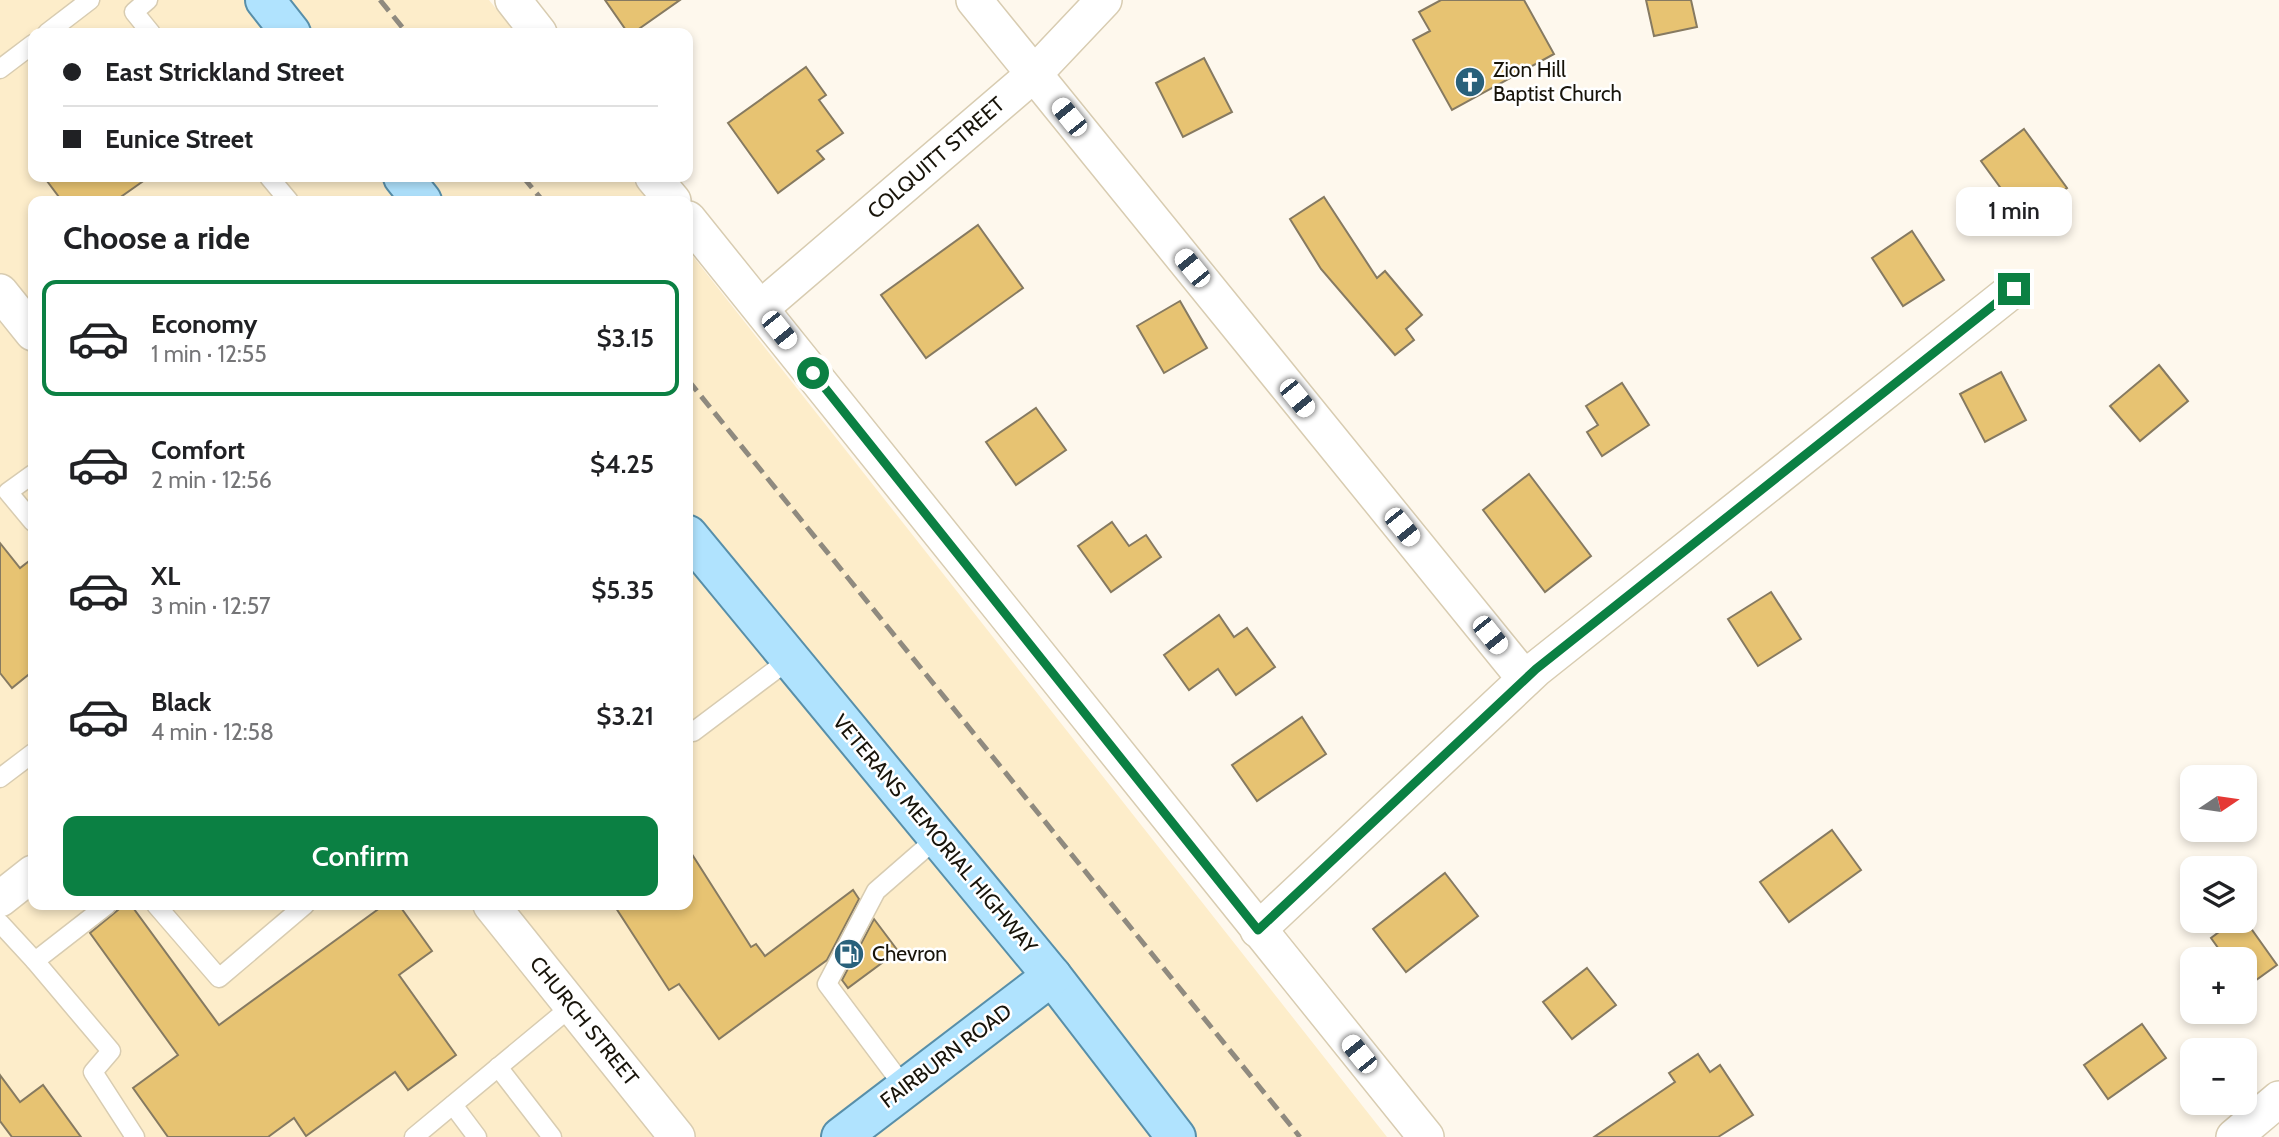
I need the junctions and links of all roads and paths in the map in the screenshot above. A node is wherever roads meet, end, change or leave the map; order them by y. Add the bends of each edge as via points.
1 (90, 0) edge
2 (148, 0) edge
3 (265, 0) edge
4 (513, 0) edge
5 (974, 0) edge
6 (1104, 0) edge
7 (129, 6) edge
8 (54, 28) edge
9 (147, 28) edge
10 (287, 28) edge
11 (535, 28) edge
12 (28, 48) edge
13 (0, 69) edge
14 (1034, 74) junction
15 (273, 182) edge
16 (407, 182) edge
17 (657, 182) edge
18 (285, 196) edge
19 (418, 196) edge
20 (669, 196) edge
21 (693, 225) edge
22 (2014, 289) dead end
23 (0, 292) edge
24 (761, 309) junction
25 (28, 327) edge
26 (28, 477) edge
27 (4, 494) edge
28 (28, 517) edge
29 (693, 547) edge
30 (790, 659) junction
31 (1525, 679) junction
32 (693, 732) dead end
33 (28, 757) edge
34 (0, 778) edge
35 (938, 837) junction
36 (28, 877) edge
37 (0, 899) edge
38 (101, 910) edge
39 (160, 910) edge
40 (298, 910) edge
41 (495, 910) edge
42 (0, 923) edge
43 (1258, 930) junction
44 (35, 961) junction
45 (1052, 976) junction
46 (572, 1006) junction
47 (498, 1068) junction
48 (905, 1088) junction
49 (2279, 1099) edge
50 (453, 1105) junction
51 (135, 1137) edge
52 (414, 1137) edge
53 (477, 1137) edge
54 (552, 1137) edge
55 (677, 1137) edge
56 (841, 1137) edge
57 (1176, 1137) edge
58 (1426, 1137) edge
59 (2234, 1137) edge

1 - 8 lane
2 - 7 lane
3 - 10 main road
4 - 11 street
5 - 14 street
6 - 14 street, COLQUITT STREET
7 - 9 lane
12 - 13 lane
14 - 24 street, COLQUITT STREET
14 - 31 street
15 - 18 lane
16 - 19 main road
17 - 20 street
21 - 24 street
22 - 31 street
23 - 25 street
24 - 43 street
26 - 27 lane
27 - 28 lane
29 - 30 main road, VETERANS MEMORIAL HIGHWAY
30 - 32 lane
30 - 35 main road, VETERANS MEMORIAL HIGHWAY
31 - 43 street
33 - 34 lane
35 - 45 main road, VETERANS MEMORIAL HIGHWAY
35 - 48 lane via 876,891 827,984
36 - 37 street
38 - 44 lane
39 - 40 lane via 219,978
41 - 46 street, CHURCH STREET
42 - 44 lane
43 - 58 street
44 - 51 lane via 111,1051 93,1072
45 - 48 main road, FAIRBURN ROAD
45 - 57 main road, VETERANS MEMORIAL HIGHWAY
46 - 47 lane
46 - 55 street, CHURCH STREET
47 - 50 lane
47 - 54 lane
48 - 56 main road, FAIRBURN ROAD
49 - 59 street
50 - 52 lane
50 - 53 lane

